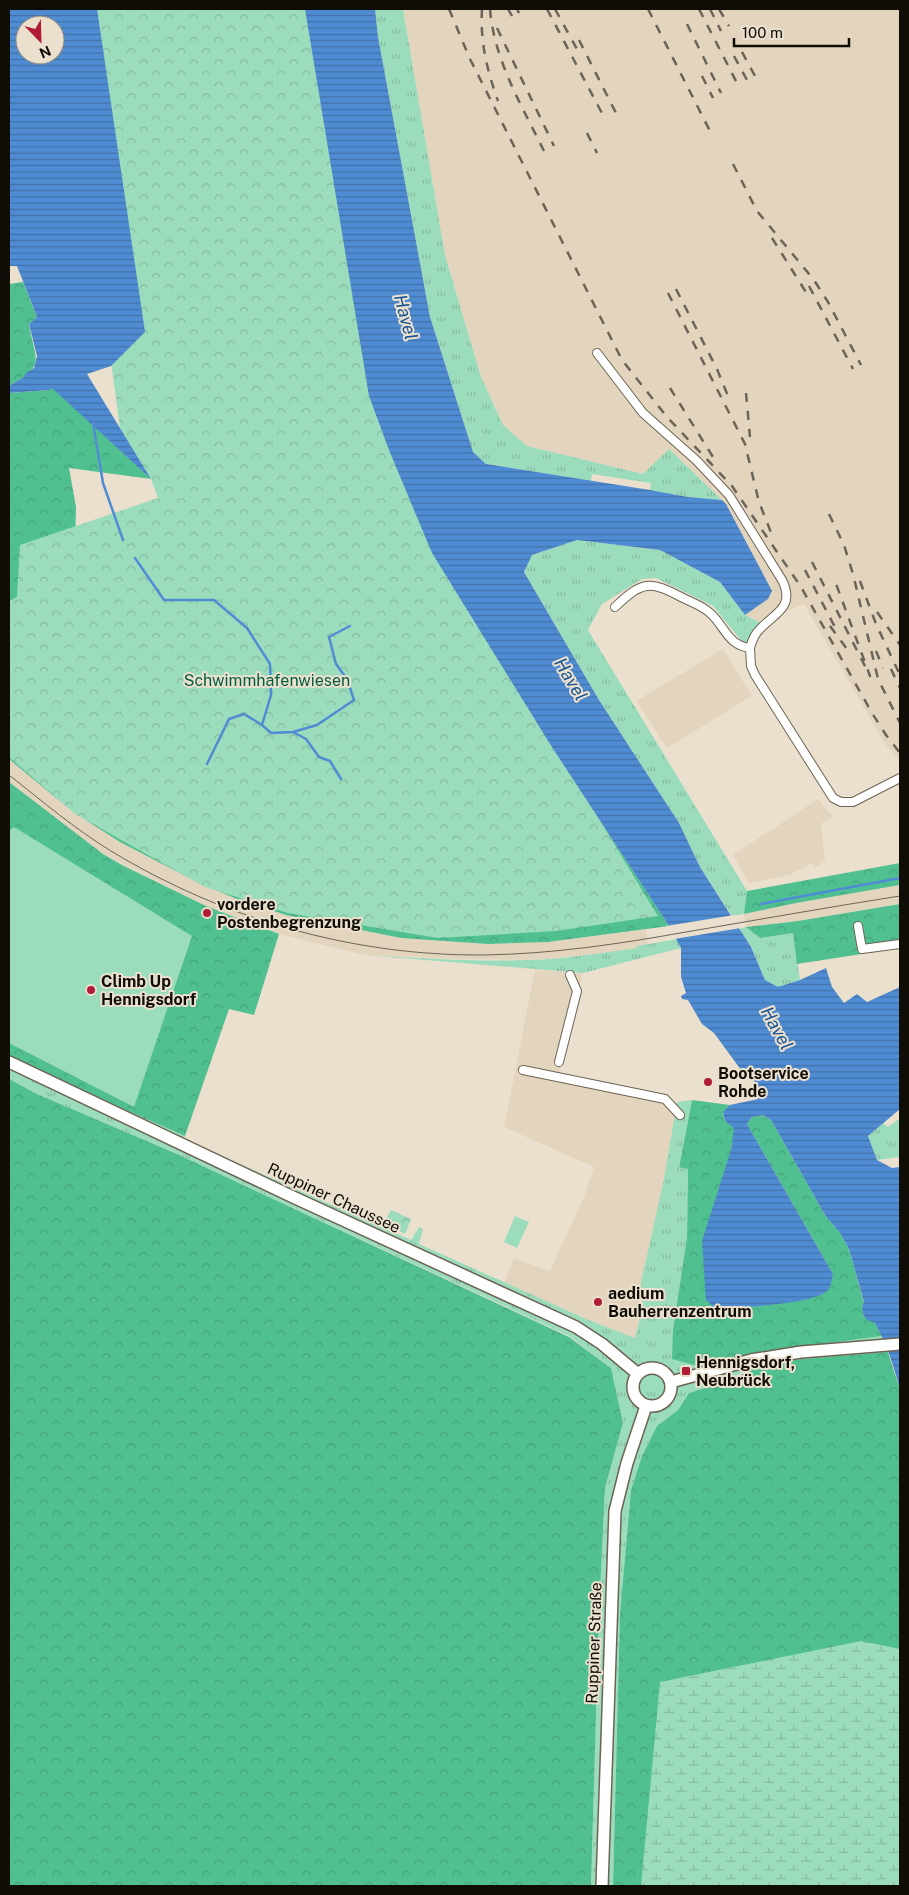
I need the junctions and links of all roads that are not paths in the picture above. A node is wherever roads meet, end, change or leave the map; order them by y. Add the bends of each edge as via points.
1 (597, 353) dead end
2 (615, 607) dead end
3 (750, 648) junction
4 (900, 778) edge
5 (858, 926) dead end
6 (900, 944) edge
7 (570, 975) dead end
8 (9, 1062) edge
9 (559, 1062) dead end
10 (523, 1070) dead end
11 (680, 1115) dead end
12 (900, 1344) edge
13 (638, 1374) junction
14 (671, 1382) junction
15 (646, 1406) junction
16 (602, 1886) edge

1 - 3 street via 643,413 729,494 782,580 786,594 783,609 761,628
2 - 3 street via 645,585 664,587 710,612 735,644
3 - 4 street via 754,675 833,798 852,802
5 - 6 street via 862,949
7 - 9 street via 577,992
8 - 13 main road, Ruppiner Chaussee via 294,1198 576,1327
10 - 11 street via 665,1099
12 - 14 main road via 800,1352
13 - 14 main road via 647,1369 658,1369
13 - 15 main road via 634,1392
14 - 15 main road via 666,1401
15 - 16 main road, Ruppiner Straße via 615,1511

